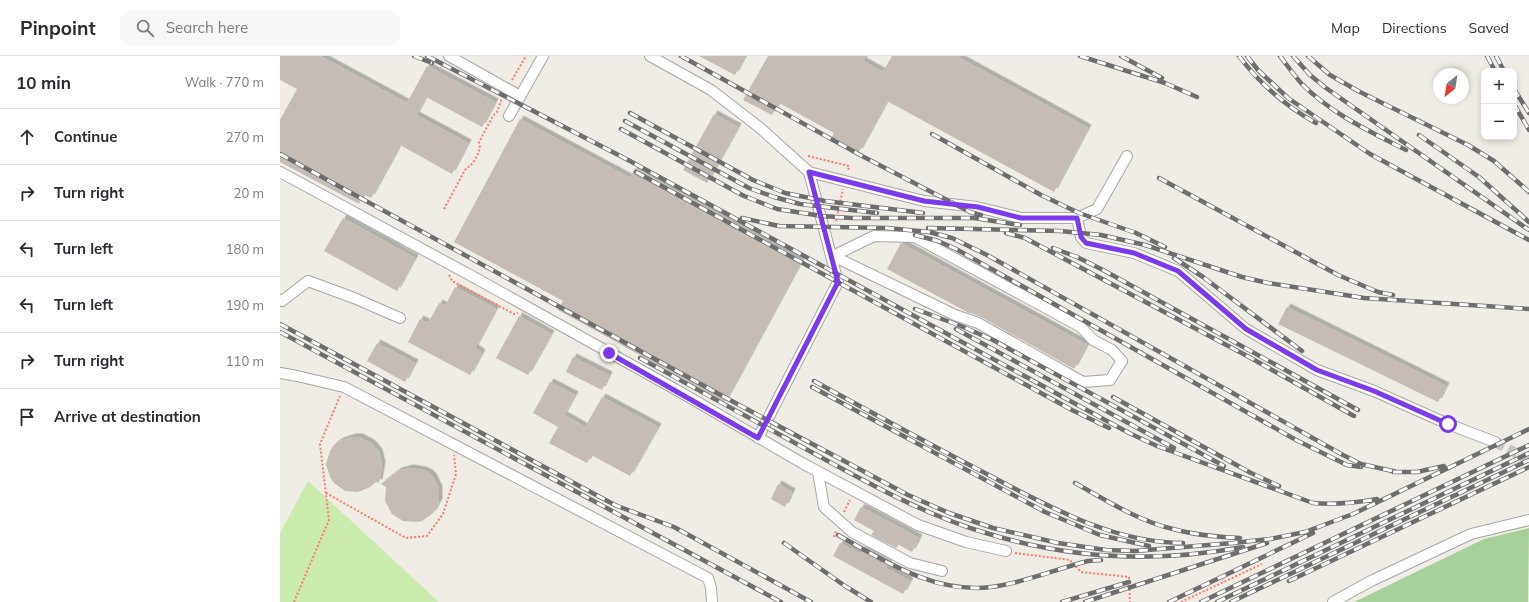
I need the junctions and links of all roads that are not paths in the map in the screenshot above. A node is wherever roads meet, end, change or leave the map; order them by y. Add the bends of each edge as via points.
1 (449, 56) edge
2 (543, 56) edge
3 (650, 56) edge
4 (520, 96) junction
5 (509, 116) dead end
6 (1127, 156) dead end
7 (280, 172) edge
8 (809, 172) junction
9 (1077, 218) junction
10 (833, 256) junction
11 (280, 300) edge
12 (400, 318) dead end
13 (280, 373) edge
14 (758, 438) junction
15 (1495, 442) tunnel mouth
16 (818, 472) junction
17 (1529, 520) edge
18 (1006, 551) road end
19 (942, 571) dead end
20 (712, 602) edge
21 (1333, 602) edge

1 - 4 lane
2 - 4 lane
3 - 8 lane via 711,90 759,127
4 - 5 lane
6 - 9 lane via 1097,209
7 - 14 lane via 479,280
8 - 9 lane via 924,201 978,207 1021,218
8 - 10 lane
9 - 15 lane via 1081,237 1086,243 1134,253 1178,271 1246,329 1317,370
10 - 10 lane via 955,315 978,323 1084,382 1110,380 1122,361 1112,350 1092,340 1081,327 915,237 874,236
10 - 14 lane via 838,282
11 - 12 lane via 308,281
13 - 20 lane via 344,387 708,578
14 - 16 lane
16 - 18 lane via 918,525 966,542
16 - 19 lane via 824,507 852,532 910,563
17 - 21 lane via 1471,534 1371,581

